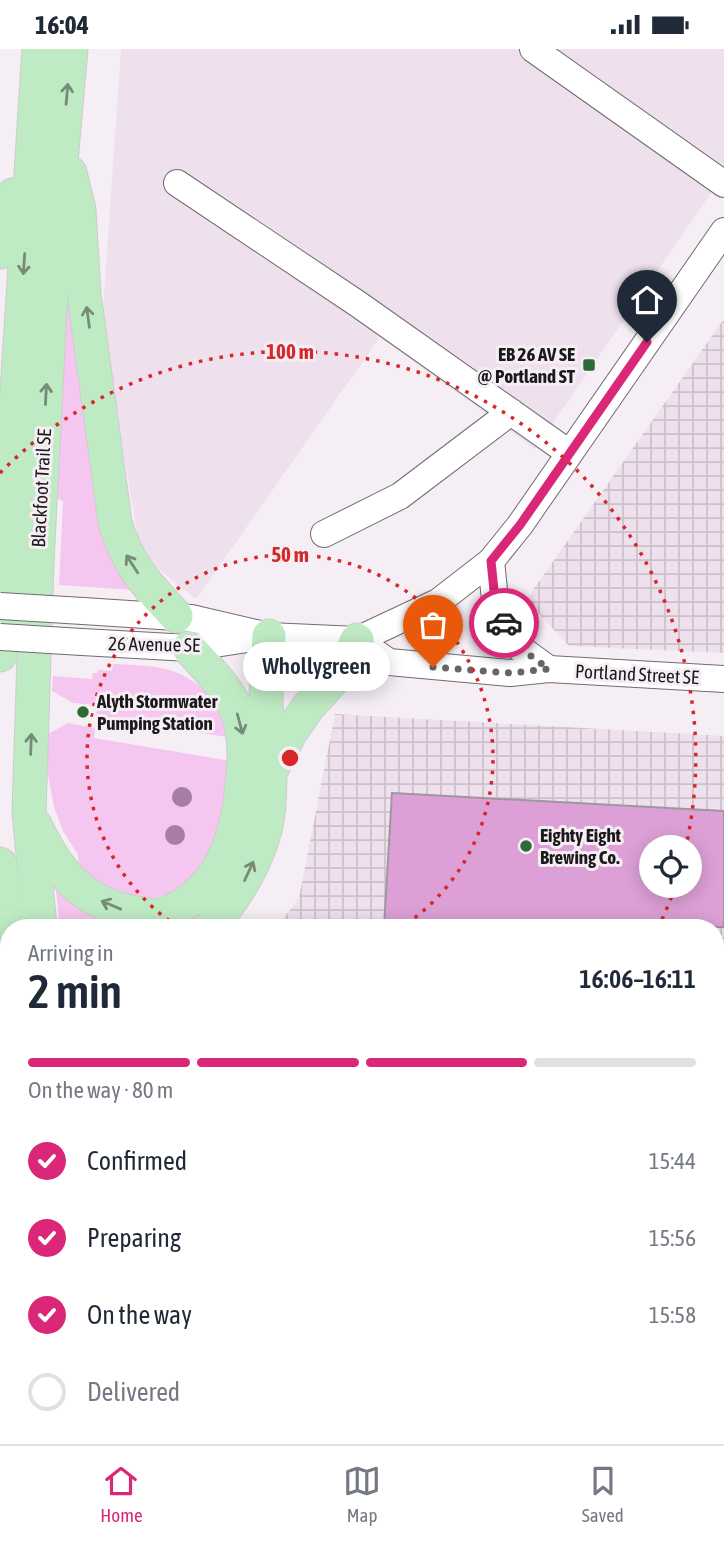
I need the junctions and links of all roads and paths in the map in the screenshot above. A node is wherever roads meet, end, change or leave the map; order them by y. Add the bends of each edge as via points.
1 (39, 49) edge
2 (71, 49) edge
3 (533, 49) edge
4 (47, 140) junction
5 (177, 183) dead end
6 (724, 184) edge
7 (724, 230) edge
8 (0, 252) edge
9 (511, 412) junction
10 (569, 453) junction
11 (324, 534) dead end
12 (491, 561) junction
13 (0, 606) edge
14 (176, 616) junction
15 (269, 636) junction
16 (0, 637) edge
17 (356, 640) junction
18 (189, 648) junction
19 (0, 655) edge
20 (549, 669) junction
21 (724, 680) edge
22 (269, 775) junction
23 (29, 812) junction
24 (0, 864) edge
25 (7, 919) edge
26 (39, 919) edge
27 (217, 919) edge

1 - 4 main road, Blackfoot Trail SE
4 -> 2 main road, Blackfoot Trail SE
3 - 6 street
4 - 8 main road via 7,215
14 -> 4 main road via 122,547 84,294 79,210
4 -> 19 main road, Blackfoot Trail SE
23 -> 4 main road, Blackfoot Trail SE via 53,252
5 - 9 street
7 - 10 street, 26 Avenue SE
9 - 10 street
9 - 11 street via 400,496
10 - 12 street, 26 Avenue SE
12 - 17 street, 26 Avenue SE via 438,602
12 - 20 street via 495,600 510,641
13 - 14 street, 26 Avenue SE, bridge
14 - 15 street, 26 Avenue SE
15 - 17 street, 26 Avenue SE
15 - 18 street, 26 Avenue SE
15 - 22 main road
16 - 18 street, 26 Avenue SE, bridge
17 - 20 street, Portland Street SE via 389,663 510,673
17 - 22 main road via 343,669 289,733
18 -> 23 main road via 234,704 245,753 240,810 231,843 213,877 191,900 164,915 110,907 63,872
20 - 21 street, Portland Street SE
27 -> 22 main road via 250,871 265,828
23 - 26 main road, Blackfoot Trail SE
24 - 25 main road

